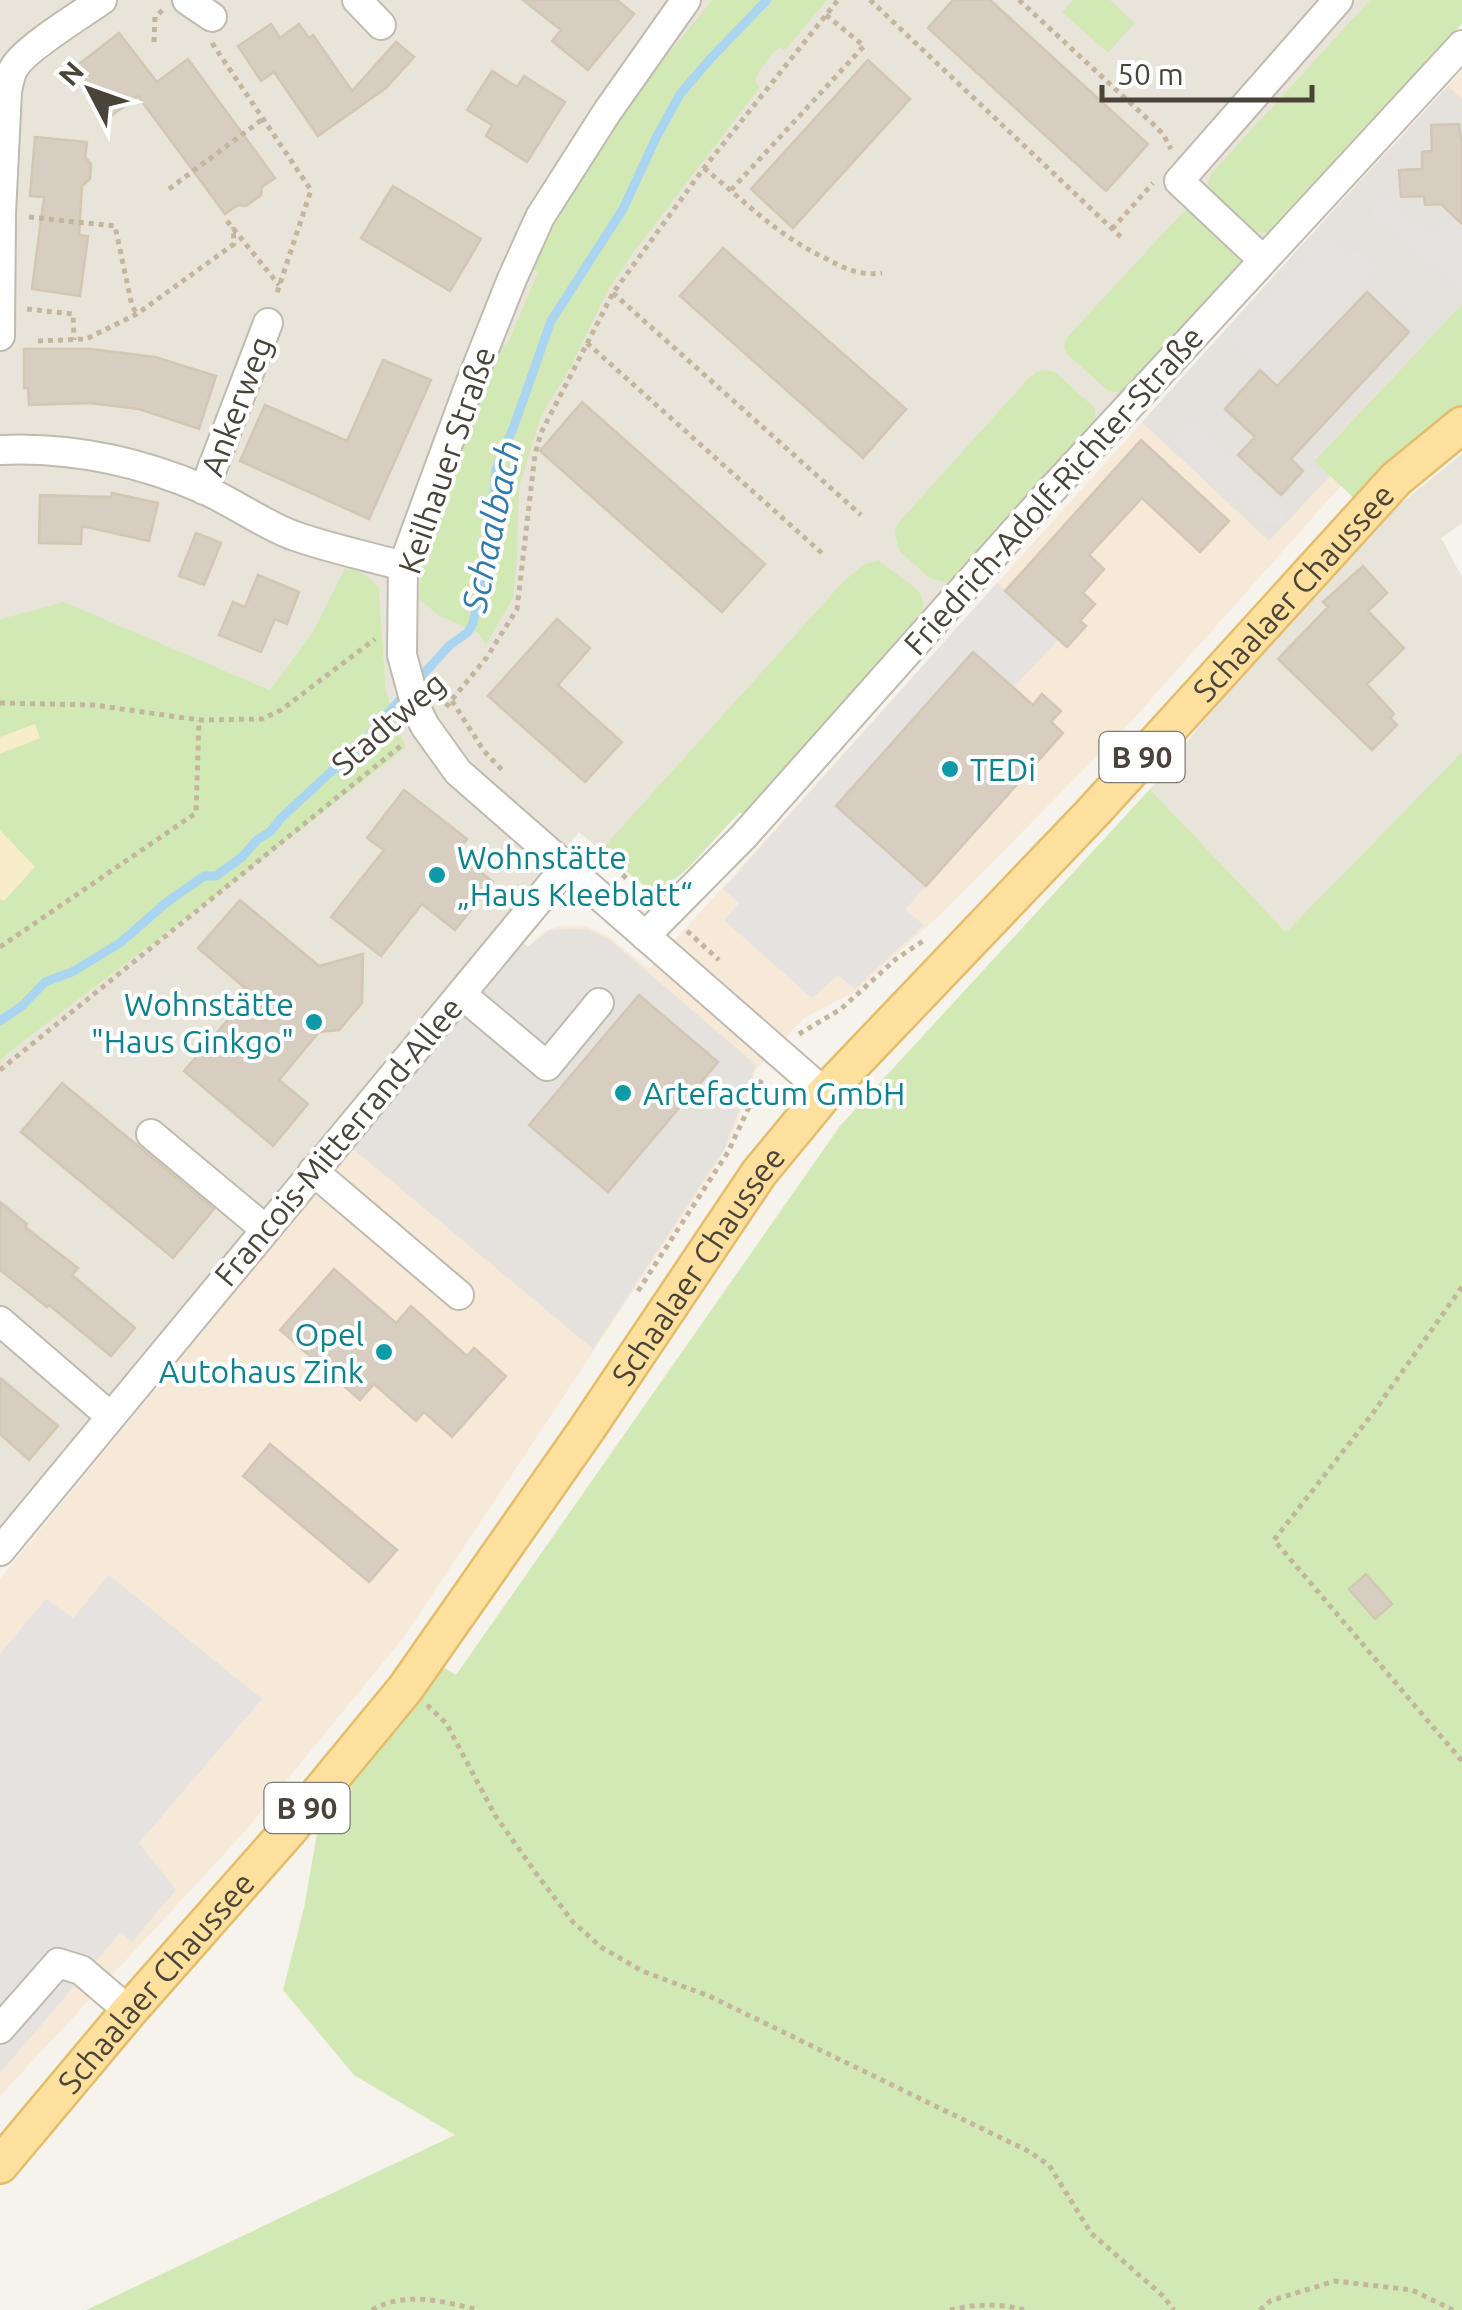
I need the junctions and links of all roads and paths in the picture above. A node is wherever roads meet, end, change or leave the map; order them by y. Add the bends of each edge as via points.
1 (102, 0) edge
2 (175, 0) edge
3 (187, 0) edge
4 (357, 0) edge
5 (686, 0) edge
6 (838, 0) edge
7 (870, 0) edge
8 (1019, 0) edge
9 (1338, 0) edge
10 (826, 16) junction
11 (212, 18) joint
12 (381, 25) dead end
13 (154, 42) dead end
14 (1462, 45) edge
15 (263, 119) junction
16 (1172, 158) dead end
17 (704, 168) junction
18 (1154, 181) dead end
19 (169, 189) dead end
20 (731, 190) junction
21 (1, 214) edge
22 (227, 221) dead end
23 (233, 228) junction
24 (1112, 230) junction
25 (1123, 240) dead end
26 (1264, 260) junction
27 (882, 274) dead end
28 (280, 285) junction
29 (612, 293) junction
30 (0, 306) edge
31 (136, 314) junction
32 (268, 323) joint
33 (0, 336) edge
34 (38, 340) dead end
35 (74, 340) junction
36 (587, 343) junction
37 (1462, 425) edge
38 (0, 450) edge
39 (204, 490) junction
40 (861, 516) dead end
41 (824, 556) dead end
42 (403, 566) junction
43 (401, 620) junction
44 (452, 701) junction
45 (0, 703) edge
46 (421, 718) junction
47 (199, 720) junction
48 (512, 780) dead end
49 (597, 853) dead end
50 (566, 867) junction
51 (668, 914) junction
52 (645, 936) junction
53 (0, 948) edge
54 (726, 966) dead end
55 (461, 994) junction
56 (599, 1004) dead end
57 (782, 1055) junction
58 (0, 1070) edge
59 (825, 1093) junction
60 (151, 1134) dead end
61 (313, 1171) junction
62 (265, 1229) junction
63 (1462, 1287) edge
64 (459, 1295) dead end
65 (634, 1299) dead end
66 (0, 1321) edge
67 (110, 1416) junction
68 (0, 1551) edge
69 (405, 1689) junction
70 (1462, 1761) edge
71 (129, 2011) junction
72 (0, 2029) edge
73 (0, 2165) edge
74 (372, 2310) edge
75 (478, 2310) edge
76 (950, 2310) edge
77 (1024, 2310) edge
78 (1174, 2310) edge
79 (1260, 2310) edge
80 (1453, 2310) edge

1 - 21 street via 14,68
2 - 13 path via 155,16
3 - 11 street
4 - 12 street
5 - 42 street, Keilhauer Straße via 540,218
6 - 10 path, Stadtweg
7 - 24 path
8 - 16 path via 1162,134
9 - 26 street via 1289,42 1179,181
10 - 17 path, Stadtweg
10 - 20 path via 864,46
11 - 15 path via 211,41
14 - 26 street, Friedrich-Adolf-Richter-Straße
15 - 19 path
15 - 28 path via 311,190
17 - 20 path
17 - 29 path, Stadtweg
18 - 24 path
20 - 27 path via 802,247 864,275
21 - 30 street
21 - 31 path via 116,226
22 - 23 path
23 - 28 path
23 - 31 path via 234,244
24 - 25 path
26 - 51 street, Friedrich-Adolf-Richter-Straße via 941,598 742,837
28 - 32 path
29 - 36 path, Stadtweg
29 - 40 path
30 - 33 street
30 - 35 path via 73,314
31 - 35 path
32 - 39 street, Ankerweg
34 - 35 path
36 - 41 path
36 - 44 path, Stadtweg via 535,454 517,610
37 - 59 main road, Schaalaer Chaussee / B 90 via 1396,479
38 - 39 street via 88,454
39 - 42 street via 291,534
42 - 43 street, Keilhauer Straße
43 - 46 street, Keilhauer Straße via 402,655
43 - 47 path via 281,710 262,719
44 - 46 path, Stadtweg
44 - 48 path
45 - 47 path via 94,705
46 - 50 street, Keilhauer Straße via 458,772
46 - 58 path, Stadtweg
47 - 53 path via 196,813
49 - 51 path
50 - 52 street, Keilhauer Straße
50 - 55 street, Francois-Mitterrand-Allee
51 - 52 street, Friedrich-Adolf-Richter-Straße
51 - 54 path
52 - 57 street, Keilhauer Straße
55 - 56 street via 547,1066
55 - 61 street, Francois-Mitterrand-Allee
57 - 59 street, Keilhauer Straße
57 - 65 path via 762,1078 728,1152
59 - 69 main road, Schaalaer Chaussee / B 90 via 759,1173
60 - 62 street
61 - 62 street, Francois-Mitterrand-Allee
61 - 64 street
62 - 67 street, Francois-Mitterrand-Allee
63 - 70 path via 1274,1540
66 - 67 street
67 - 68 street, Francois-Mitterrand-Allee
69 - 71 main road, Schaalaer Chaussee / B 90
69 - 78 path via 446,1723 538,1876 601,1947 1028,2151 1049,2165 1091,2233
71 - 72 street via 81,1970 58,1963
71 - 73 main road, Schaalaer Chaussee / B 90
74 - 75 path via 415,2298
76 - 77 path
79 - 80 path via 1335,2281 1412,2290

